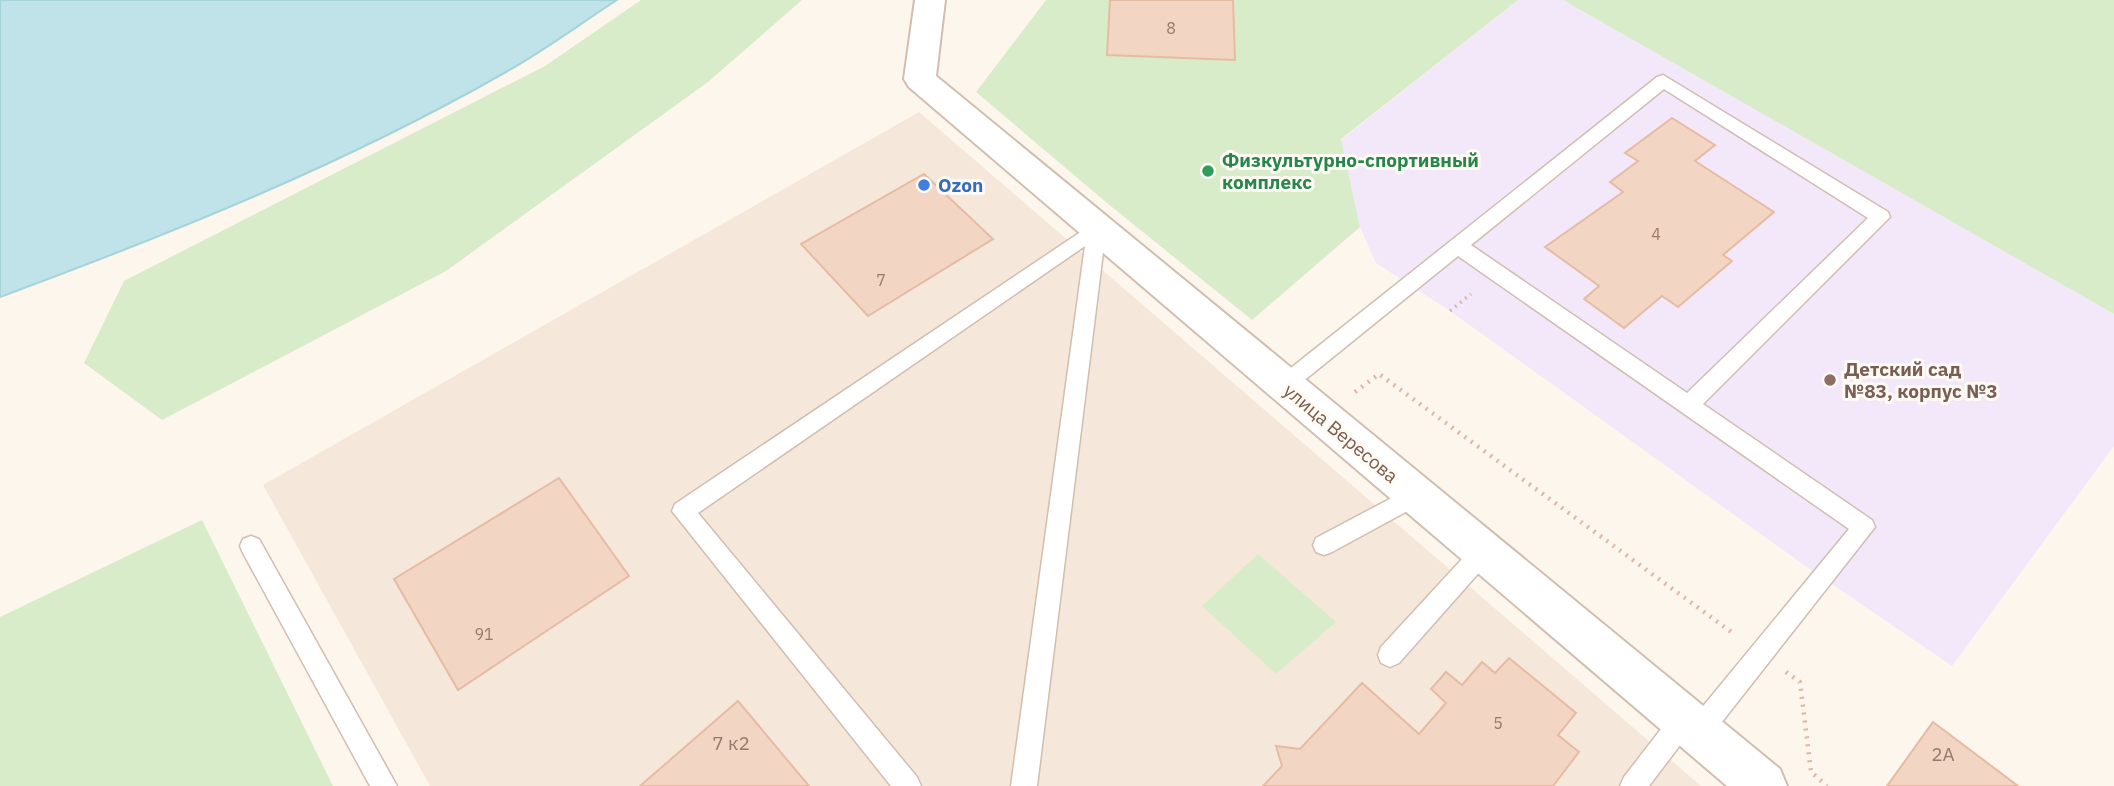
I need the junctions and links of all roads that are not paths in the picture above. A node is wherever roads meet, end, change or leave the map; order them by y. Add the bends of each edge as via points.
1 (930, 0) edge
2 (1097, 228) junction
3 (1458, 246) junction
4 (1284, 385) junction
5 (1688, 405) junction
6 (1416, 495) junction
7 (1324, 545) dead end
8 (251, 546) dead end
9 (1483, 552) junction
10 (1390, 655) dead end
11 (1691, 726) junction
12 (384, 786) edge
13 (908, 786) edge
14 (1024, 786) edge
15 (1633, 786) edge
16 (1763, 786) edge

1 - 2 street, улица Вересова via 920,79
2 - 4 street, улица Вересова
2 - 13 lane via 683,511
2 - 14 lane
3 - 4 lane
3 - 5 lane
3 - 5 lane via 1663,81 1881,217
4 - 6 street, улица Вересова
5 - 11 lane via 1864,527 1761,654
6 - 7 lane
6 - 9 street, улица Вересова
8 - 12 lane
9 - 10 lane
9 - 11 street, улица Вересова
11 - 15 lane
11 - 16 street, улица Вересова

